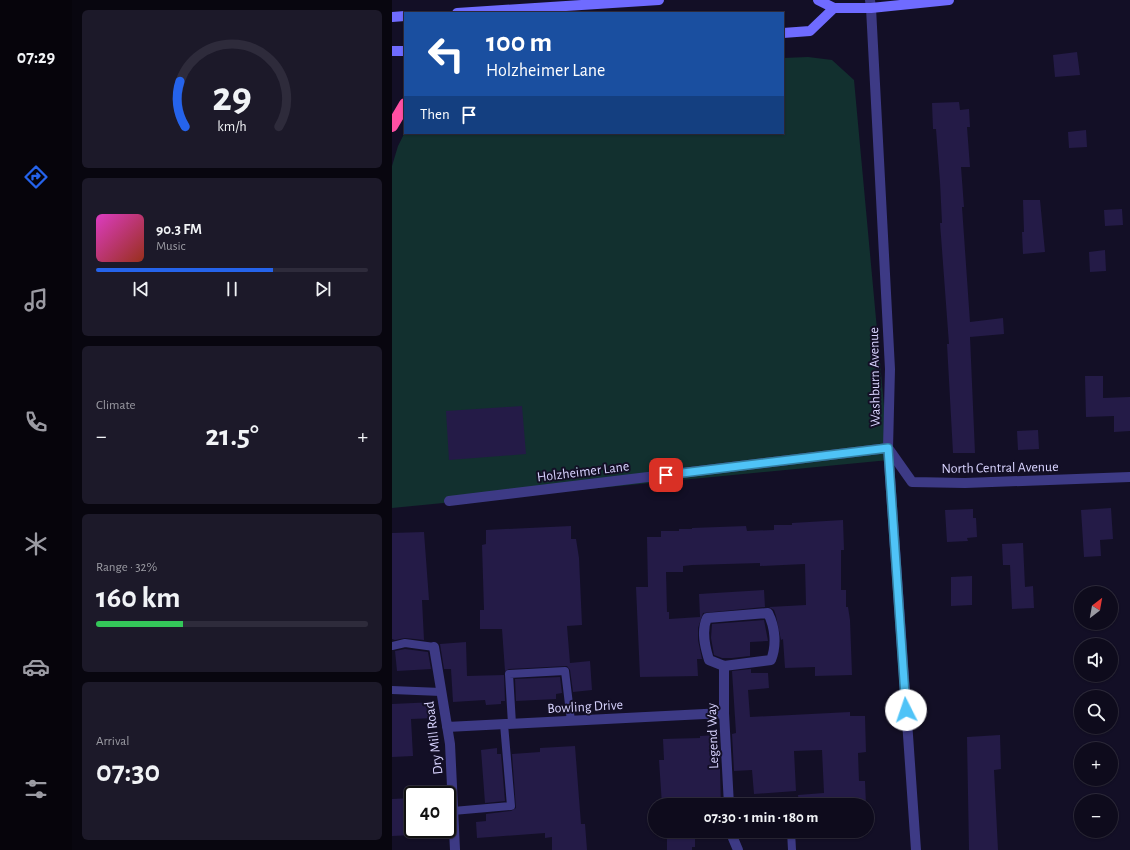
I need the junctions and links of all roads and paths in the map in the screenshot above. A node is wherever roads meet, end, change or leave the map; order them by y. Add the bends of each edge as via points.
1 (659, 0) edge
2 (818, 0) edge
3 (949, 0) edge
4 (870, 4) edge
5 (834, 8) junction
6 (473, 12) edge
7 (404, 16) edge
8 (392, 17) edge
9 (784, 33) edge
10 (392, 51) edge
11 (404, 51) edge
12 (404, 106) edge
13 (392, 126) edge
14 (888, 448) junction
15 (1130, 477) edge
16 (449, 501) dead end
17 (392, 646) edge
18 (434, 647) joint
19 (724, 666) junction
20 (392, 690) edge
21 (442, 692) junction
22 (724, 713) junction
23 (571, 721) junction
24 (508, 724) junction
25 (447, 727) junction
26 (452, 786) edge
27 (729, 798) edge
28 (456, 811) edge
29 (454, 838) edge
30 (733, 838) edge
31 (791, 838) edge
32 (455, 850) edge
33 (738, 850) edge
34 (792, 850) edge
35 (916, 850) edge

1 - 6 main road
2 - 5 main road
3 - 4 main road
4 - 5 main road
4 - 14 street, Washburn Avenue via 890,369
5 - 9 main road via 810,31
7 - 8 main road
10 - 11 main road
12 - 13 highway
14 - 15 street, North Central Avenue via 912,482 965,483
14 - 16 street, Holzheimer Lane
14 - 35 street, Washburn Avenue
17 - 18 lane via 405,642
18 - 21 street, Dry Mill Road
19 - 19 street via 709,660 704,644 707,618 768,613 773,624 774,652 771,660
19 - 22 street, Legend Way
20 - 21 lane
21 - 25 street, Dry Mill Road
22 - 23 street, Bowling Drive
22 - 27 street, Legend Way
23 - 24 street, Bowling Drive
23 - 24 lane via 565,671 509,674
24 - 25 street, Bowling Drive
24 - 28 lane via 510,806
25 - 26 street, Dry Mill Road
29 - 32 street, Dry Mill Road
30 - 33 street
31 - 34 lane

